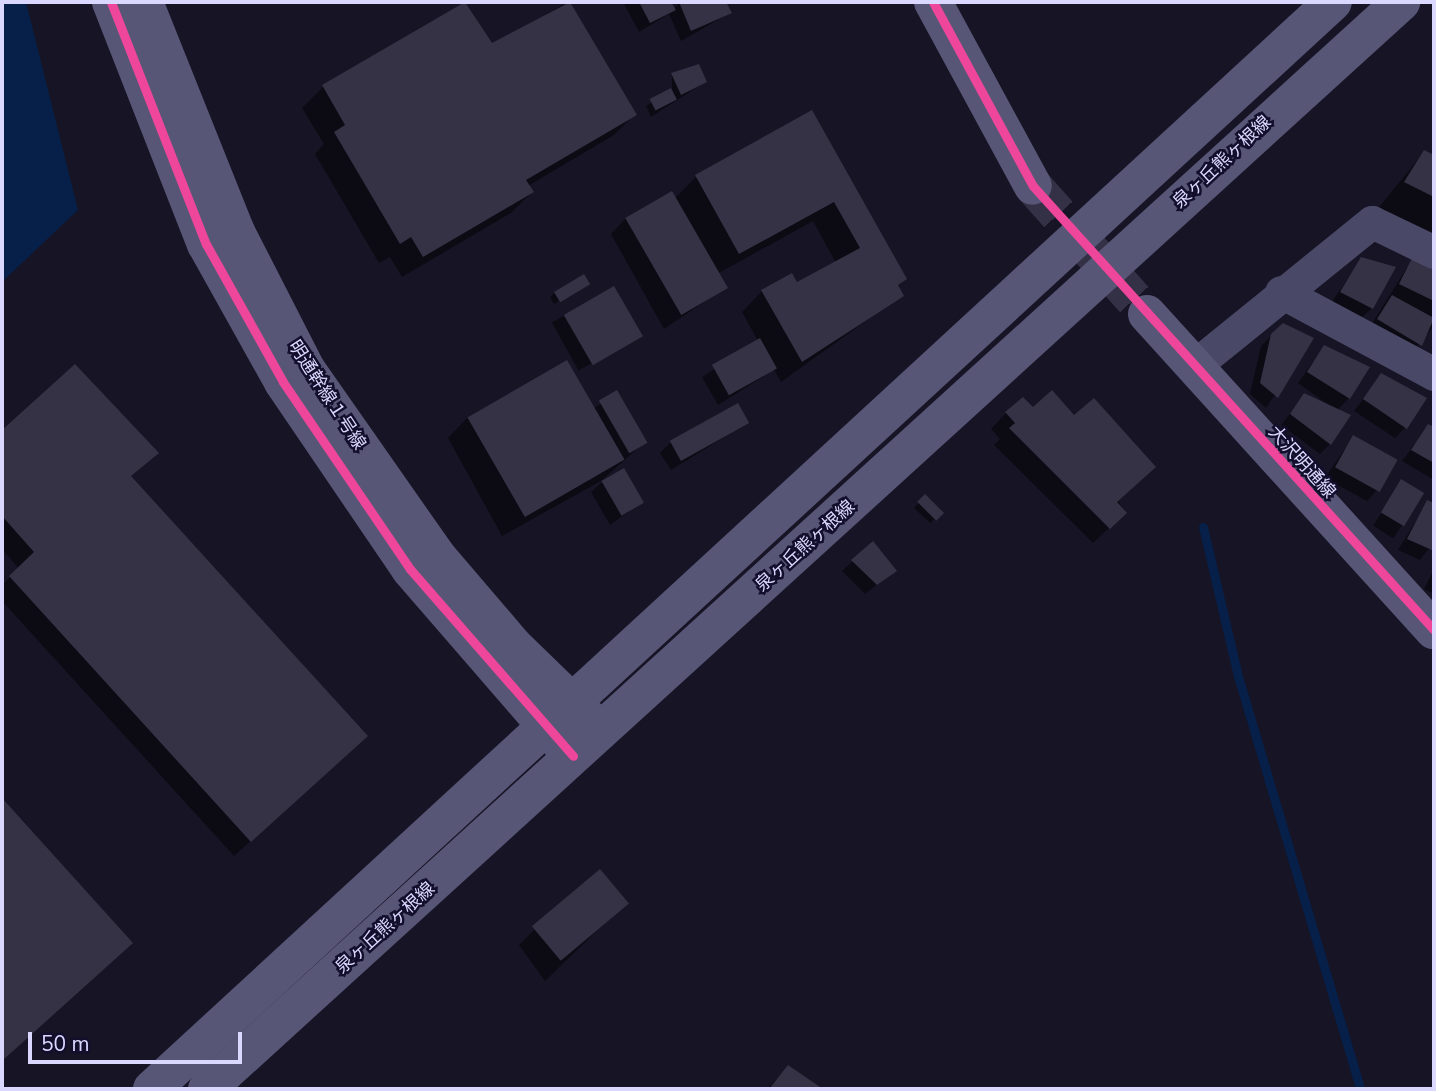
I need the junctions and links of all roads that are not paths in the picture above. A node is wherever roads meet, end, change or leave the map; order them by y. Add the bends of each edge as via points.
1 (111, 2) edge
2 (144, 2) edge
3 (933, 2) edge
4 (1334, 2) edge
5 (1401, 2) edge
6 (1032, 186) tunnel mouth
7 (1434, 252) edge
8 (1281, 292) junction
9 (1147, 314) tunnel mouth
10 (1194, 366) junction
11 (1434, 374) edge
12 (1434, 630) edge
13 (560, 716) junction
14 (601, 731) junction
15 (573, 756) junction
16 (152, 1089) edge
17 (207, 1089) edge

1 - 13 main road via 206,244 283,382 410,569
2 - 13 main road, 明通幹線１号線 via 234,230 306,369 437,556
3 - 6 main road
4 - 13 main road
5 - 14 main road, 泉ヶ丘熊ヶ根線
7 - 8 street via 1372,222
8 - 10 street
8 - 11 street
9 - 10 main road, 大沢明通線
10 - 12 main road, 大沢明通線
13 - 14 main road, 明通幹線１号線
13 - 15 main road
13 - 16 main road
14 - 15 main road, 泉ヶ丘熊ヶ根線
15 - 17 main road, 泉ヶ丘熊ヶ根線

